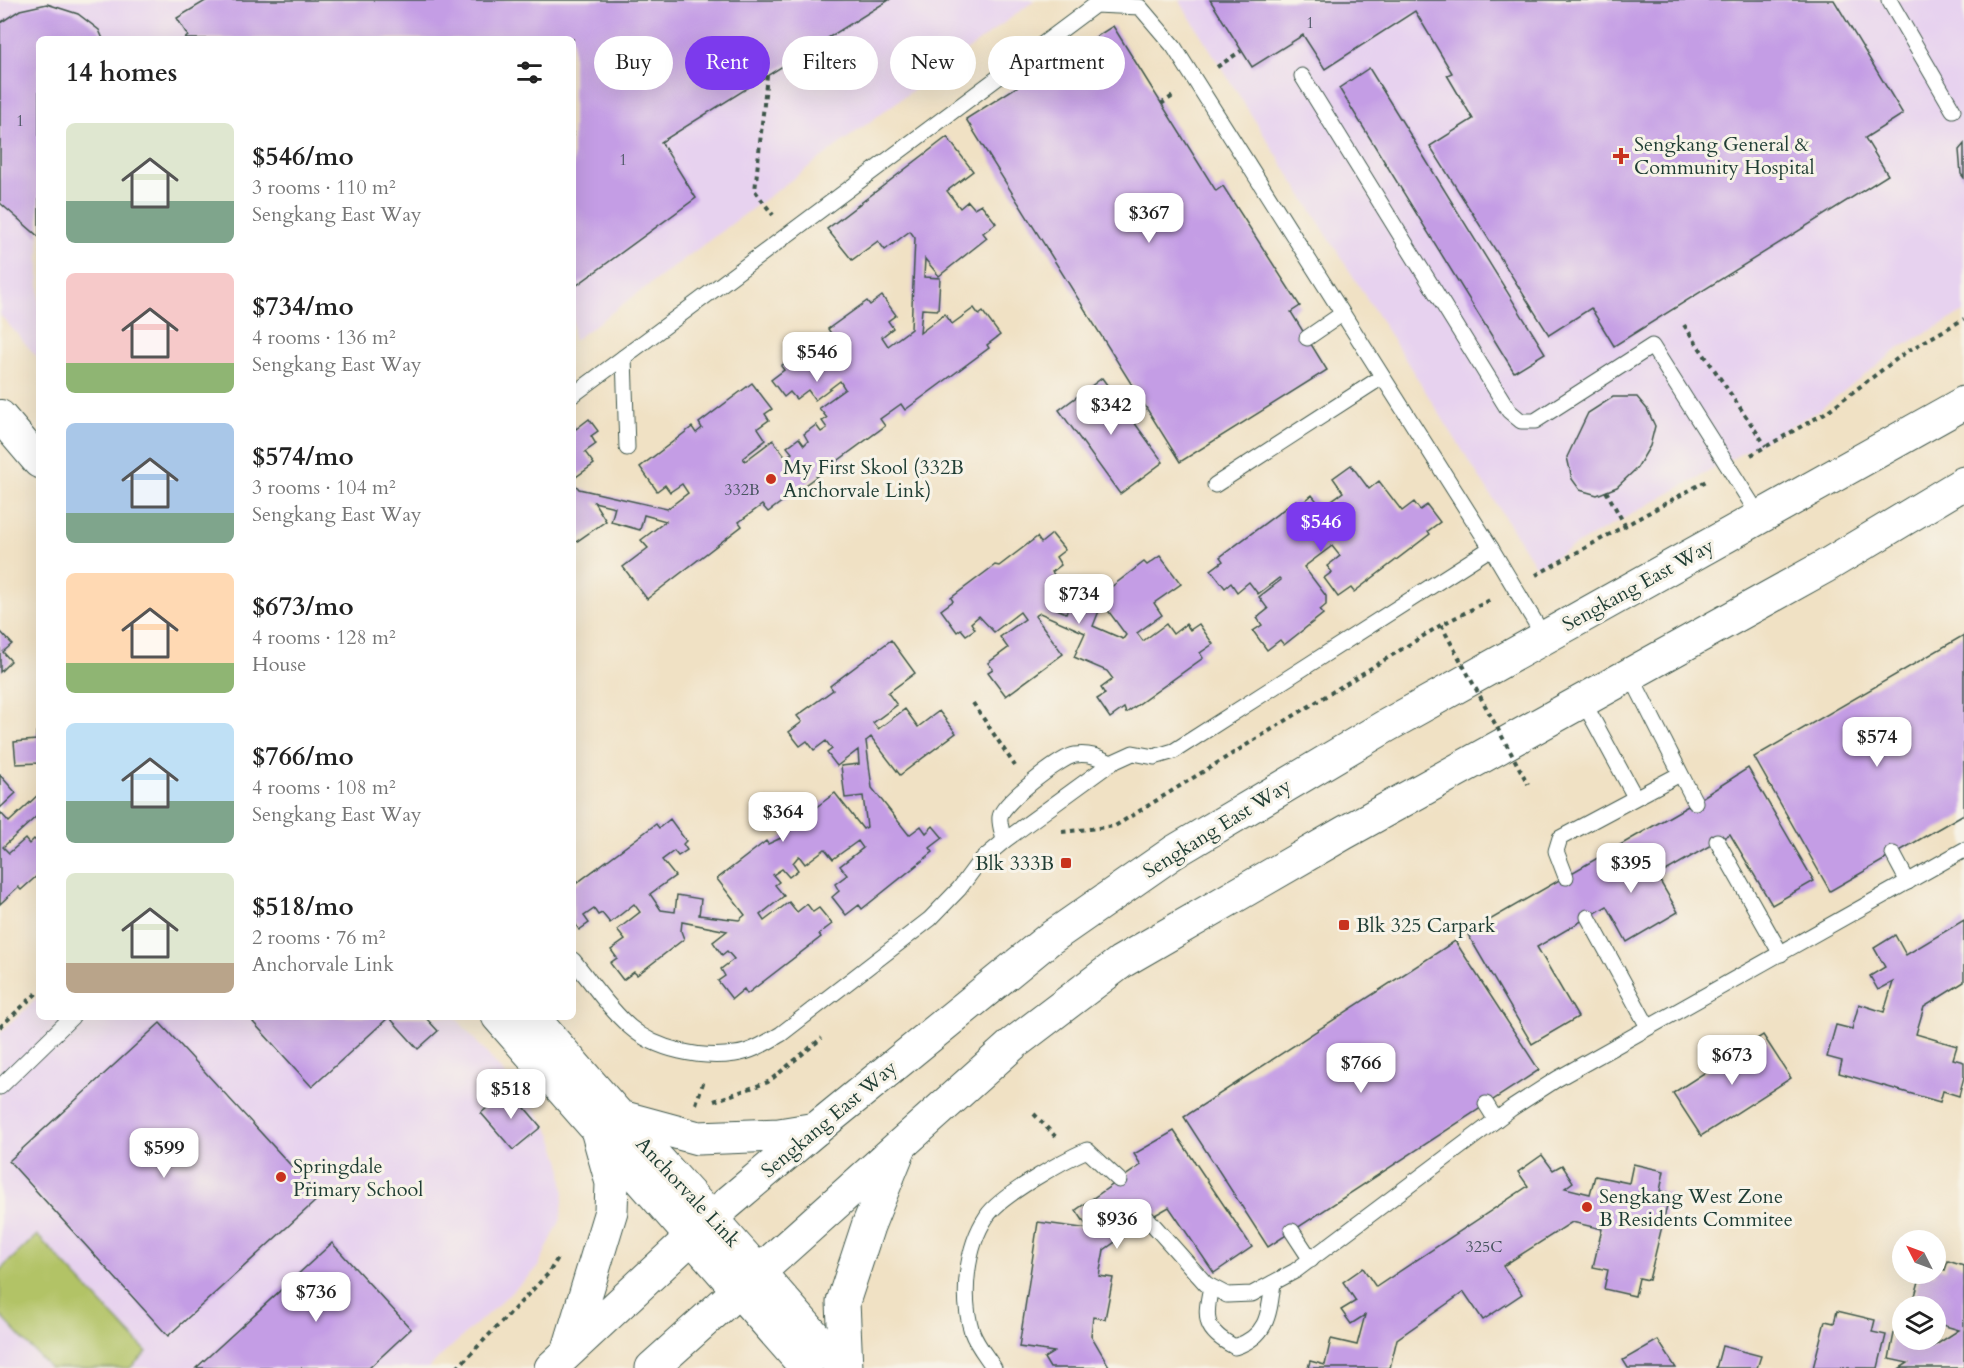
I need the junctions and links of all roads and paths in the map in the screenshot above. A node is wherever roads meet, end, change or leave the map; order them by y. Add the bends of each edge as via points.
1 (1889, 0) edge
2 (1302, 76) dead end
3 (766, 90) edge
4 (1953, 110) dead end
5 (787, 236) junction
6 (1342, 314) junction
7 (1964, 319) edge
8 (1684, 326) dead end
9 (1307, 338) dead end
10 (624, 357) junction
11 (1382, 376) junction
12 (576, 393) edge
13 (1964, 403) edge
14 (0, 416) edge
15 (1766, 446) junction
16 (627, 448) dead end
17 (36, 458) edge
18 (1729, 468) junction
19 (1964, 483) edge
20 (1215, 485) dead end
21 (1606, 491) dead end
22 (1760, 517) junction
23 (1626, 527) junction
24 (1491, 548) junction
25 (1514, 587) junction
26 (1442, 625) junction
27 (1544, 638) junction
28 (1631, 676) junction
29 (1583, 701) junction
30 (973, 703) dead end
31 (1111, 763) junction
32 (1016, 768) dead end
33 (1680, 774) junction
34 (1528, 784) dead end
35 (1635, 797) junction
36 (1695, 802) dead end
37 (1060, 832) dead end
38 (1004, 841) junction
39 (1718, 841) dead end
40 (1964, 850) edge
41 (1893, 854) dead end
42 (1566, 877) dead end
43 (1908, 882) junction
44 (1588, 917) dead end
45 (1781, 954) junction
46 (576, 964) edge
47 (36, 994) edge
48 (69, 1020) edge
49 (501, 1020) edge
50 (535, 1020) edge
51 (0, 1027) edge
52 (1648, 1027) junction
53 (826, 1034) dead end
54 (0, 1087) edge
55 (1486, 1104) dead end
56 (696, 1106) dead end
57 (1034, 1114) dead end
58 (1496, 1120) junction
59 (608, 1124) junction
60 (1045, 1126) dead end
61 (816, 1129) junction
62 (902, 1142) junction
63 (1119, 1180) dead end
64 (1148, 1219) dead end
65 (702, 1228) junction
66 (1292, 1231) dead end
67 (563, 1251) dead end
68 (1311, 1260) junction
69 (749, 1281) junction
70 (1273, 1283) junction
71 (1211, 1287) junction
72 (560, 1359) edge
73 (457, 1368) edge
74 (652, 1368) edge
75 (806, 1368) edge
76 (844, 1368) edge
77 (994, 1368) edge

1 - 4 lane
2 - 18 lane via 1509,411 1521,421 1535,420 1652,346
3 - 5 path via 755,191
5 - 6 lane via 1095,5 1140,7 1174,47
5 - 10 lane
6 - 9 lane
6 - 11 lane
7 - 15 path via 1906,352 1825,413
8 - 15 path
10 - 12 lane
10 - 16 lane
11 - 20 lane
11 - 24 lane
13 - 22 main road, Sengkang East Way
14 - 17 street
15 - 18 path
18 - 22 lane
18 - 23 path
19 - 28 main road
21 - 23 path
22 - 27 main road, Sengkang East Way
23 - 25 path
24 - 25 lane
24 - 31 lane via 1174,751 1154,757 1133,753
25 - 26 path
25 - 27 lane
26 - 34 path, bridge
26 - 37 path via 1115,826
27 - 61 main road, Sengkang East Way via 1174,852 1049,939
28 - 29 main road
28 - 33 lane
29 - 35 lane
29 - 62 main road via 1344,832 1121,962 1013,1044
30 - 32 path
31 - 38 lane
31 - 38 lane via 1092,754 1072,755 1028,786 1008,802 1000,817
33 - 35 lane
33 - 36 lane
35 - 42 lane via 1560,838 1556,851
38 - 46 lane via 979,862 959,890 930,919 781,1034 757,1048 735,1054 690,1053 651,1042 629,1026
39 - 45 lane
40 - 43 lane
41 - 43 lane
43 - 45 lane
44 - 52 lane
45 - 52 lane
47 - 51 path
48 - 54 lane
49 - 59 street, Anchorvale Link
50 - 59 street, Anchorvale Link
52 - 58 lane via 1557,1079
53 - 56 path via 768,1083
55 - 58 lane
57 - 60 path
58 - 68 lane
59 - 61 main road via 698,1138 779,1135
59 - 65 street, Anchorvale Link
59 - 72 main road via 611,1211
61 - 65 main road, Sengkang East Way
62 - 69 main road
62 - 76 main road via 843,1302
63 - 77 lane via 1087,1150 1035,1178 988,1214 974,1246 966,1295 973,1334
64 - 71 lane
65 - 69 street, Anchorvale Link
65 - 72 main road, Sengkang East Way
66 - 68 lane
67 - 73 path via 548,1274
68 - 70 lane
69 - 74 main road
69 - 75 street, Anchorvale Link
69 - 76 street, Anchorvale Link
70 - 71 lane via 1252,1294 1227,1294
70 - 71 lane via 1263,1328 1250,1342 1235,1347 1209,1327 1206,1314

